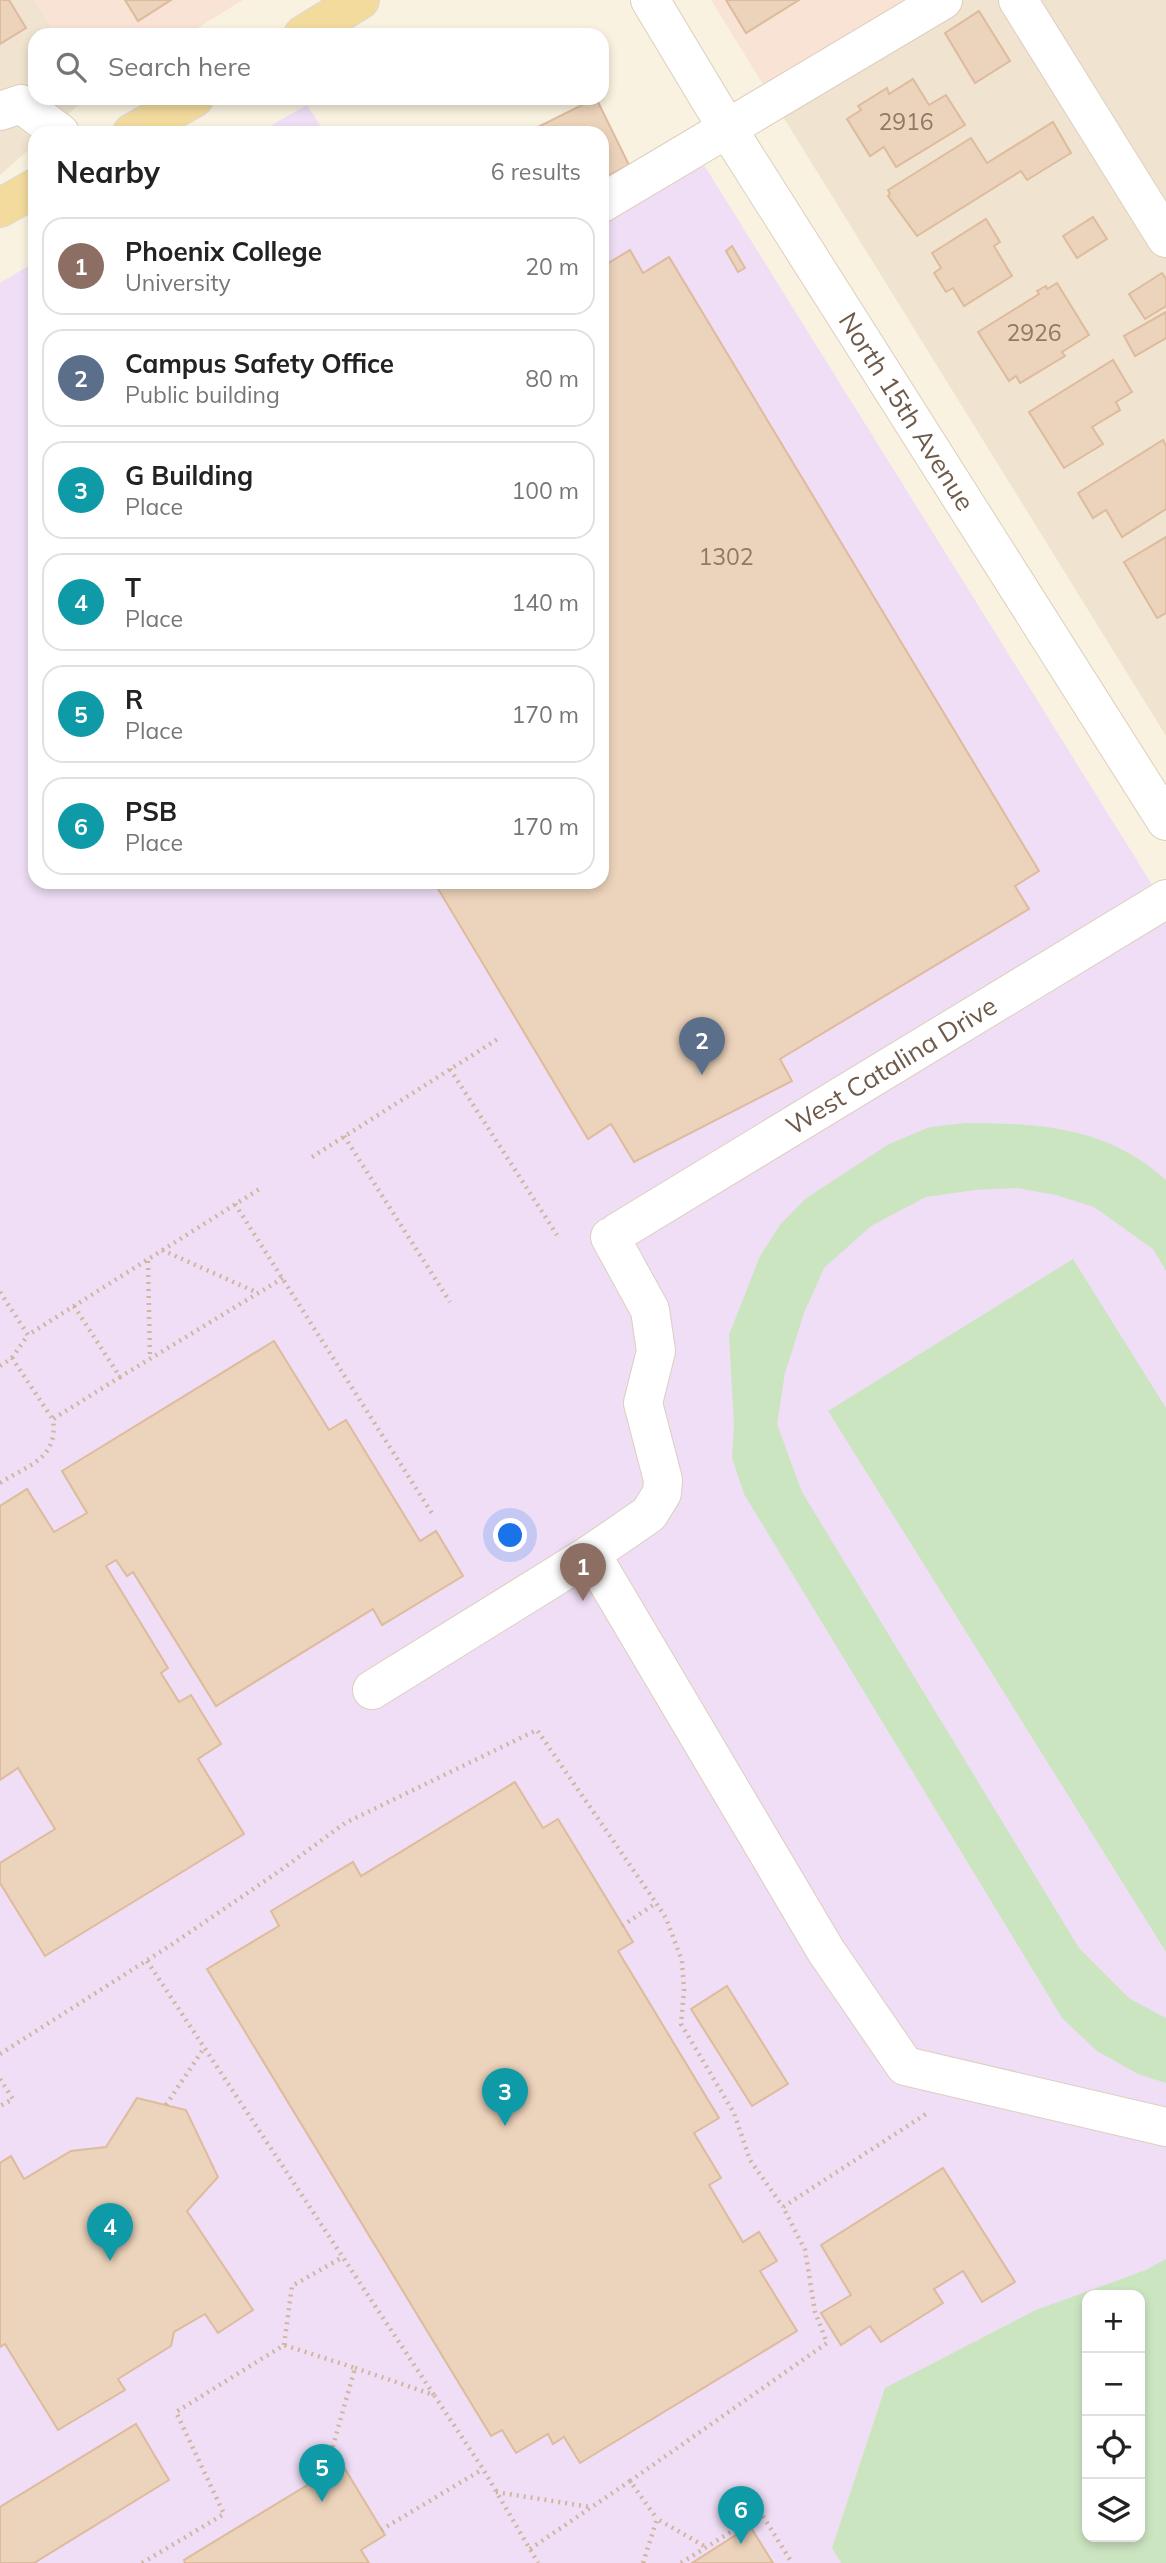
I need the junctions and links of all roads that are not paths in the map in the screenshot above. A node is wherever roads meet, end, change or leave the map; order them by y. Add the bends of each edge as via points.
1 (360, 0) edge
2 (650, 0) edge
3 (943, 0) edge
4 (1018, 0) edge
5 (314, 28) edge
6 (182, 105) edge
7 (0, 111) edge
8 (51, 126) edge
9 (144, 126) edge
10 (727, 128) junction
11 (28, 192) edge
12 (609, 199) edge
13 (0, 208) edge
14 (1166, 238) edge
15 (1166, 821) edge
16 (1166, 900) edge
17 (591, 1554) junction
18 (372, 1690) dead end
19 (1166, 2127) edge

1 - 5 main road
2 - 10 street, North 15th Avenue
3 - 10 street
4 - 14 street
6 - 9 main road
7 - 8 street via 21,104
10 - 12 street
10 - 15 street, North 15th Avenue
11 - 13 main road
16 - 17 street, West Catalina Drive via 614,1234 650,1310 656,1351 643,1403 663,1480 662,1493 649,1514
17 - 18 street
17 - 19 street via 825,1951 905,2066

